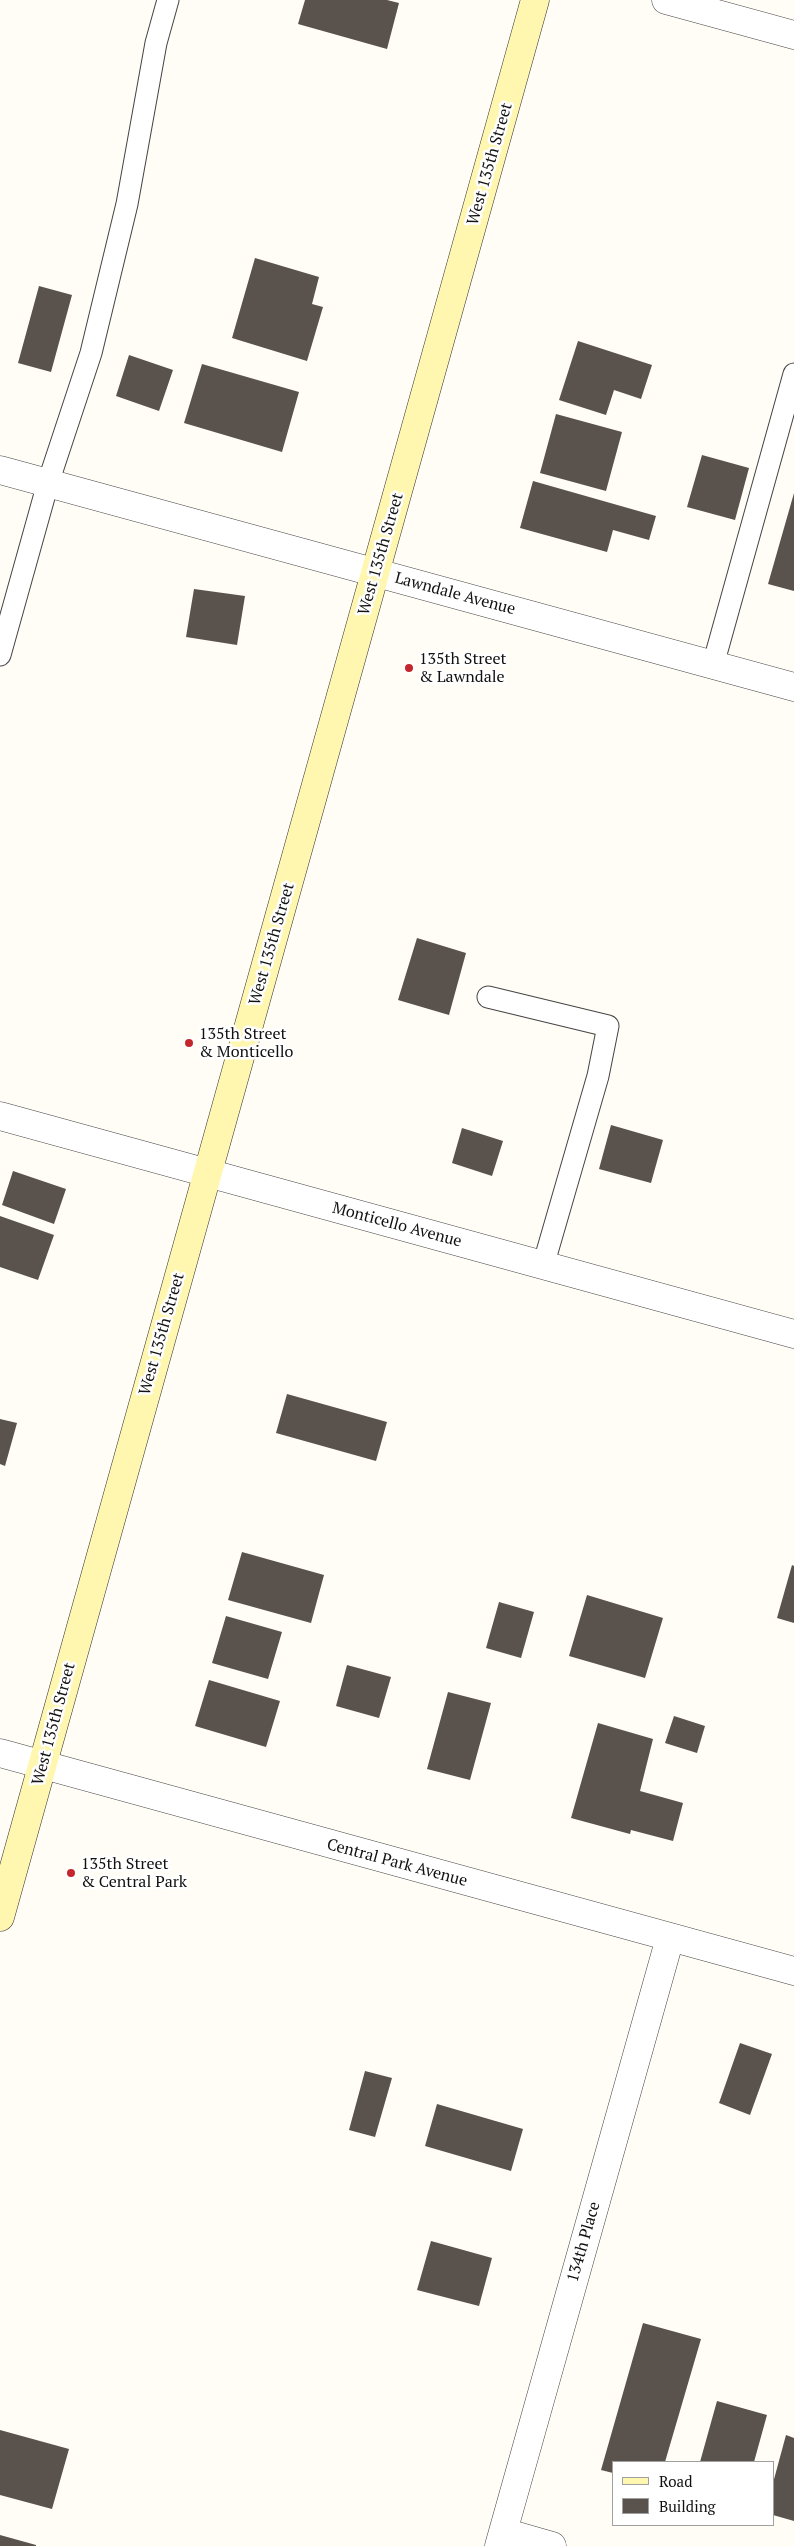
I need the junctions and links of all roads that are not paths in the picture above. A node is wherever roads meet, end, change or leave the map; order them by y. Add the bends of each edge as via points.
1 (168, 0) edge
2 (535, 0) edge
3 (666, 0) edge
4 (794, 35) edge
5 (794, 374) edge
6 (0, 470) edge
7 (48, 483) junction
8 (376, 573) junction
9 (0, 655) edge
10 (713, 665) junction
11 (794, 687) edge
12 (488, 997) dead end
13 (0, 1116) edge
14 (208, 1173) junction
15 (543, 1266) junction
16 (794, 1334) edge
17 (0, 1753) edge
18 (43, 1765) junction
19 (0, 1917) edge
20 (670, 1938) junction
21 (794, 1970) edge
22 (501, 2539) edge
23 (552, 2546) edge

1 - 7 lane via 156,43 127,204 108,285 91,353
2 - 8 street, West 135th Street
3 - 4 street
5 - 10 lane
6 - 7 street, Lawndale Avenue
7 - 8 street, Lawndale Avenue
7 - 9 lane
8 - 10 street, Lawndale Avenue
8 - 14 street, West 135th Street
10 - 11 street, Lawndale Avenue
12 - 15 lane via 608,1026 598,1076
13 - 14 street, Monticello Avenue
14 - 15 street, Monticello Avenue
14 - 18 street, West 135th Street
15 - 16 street, Monticello Avenue
17 - 18 street, Central Park Avenue
18 - 19 street, West 135th Street
18 - 20 street, Central Park Avenue
20 - 21 street, Central Park Avenue
20 - 22 street, 134th Place
22 - 23 street

